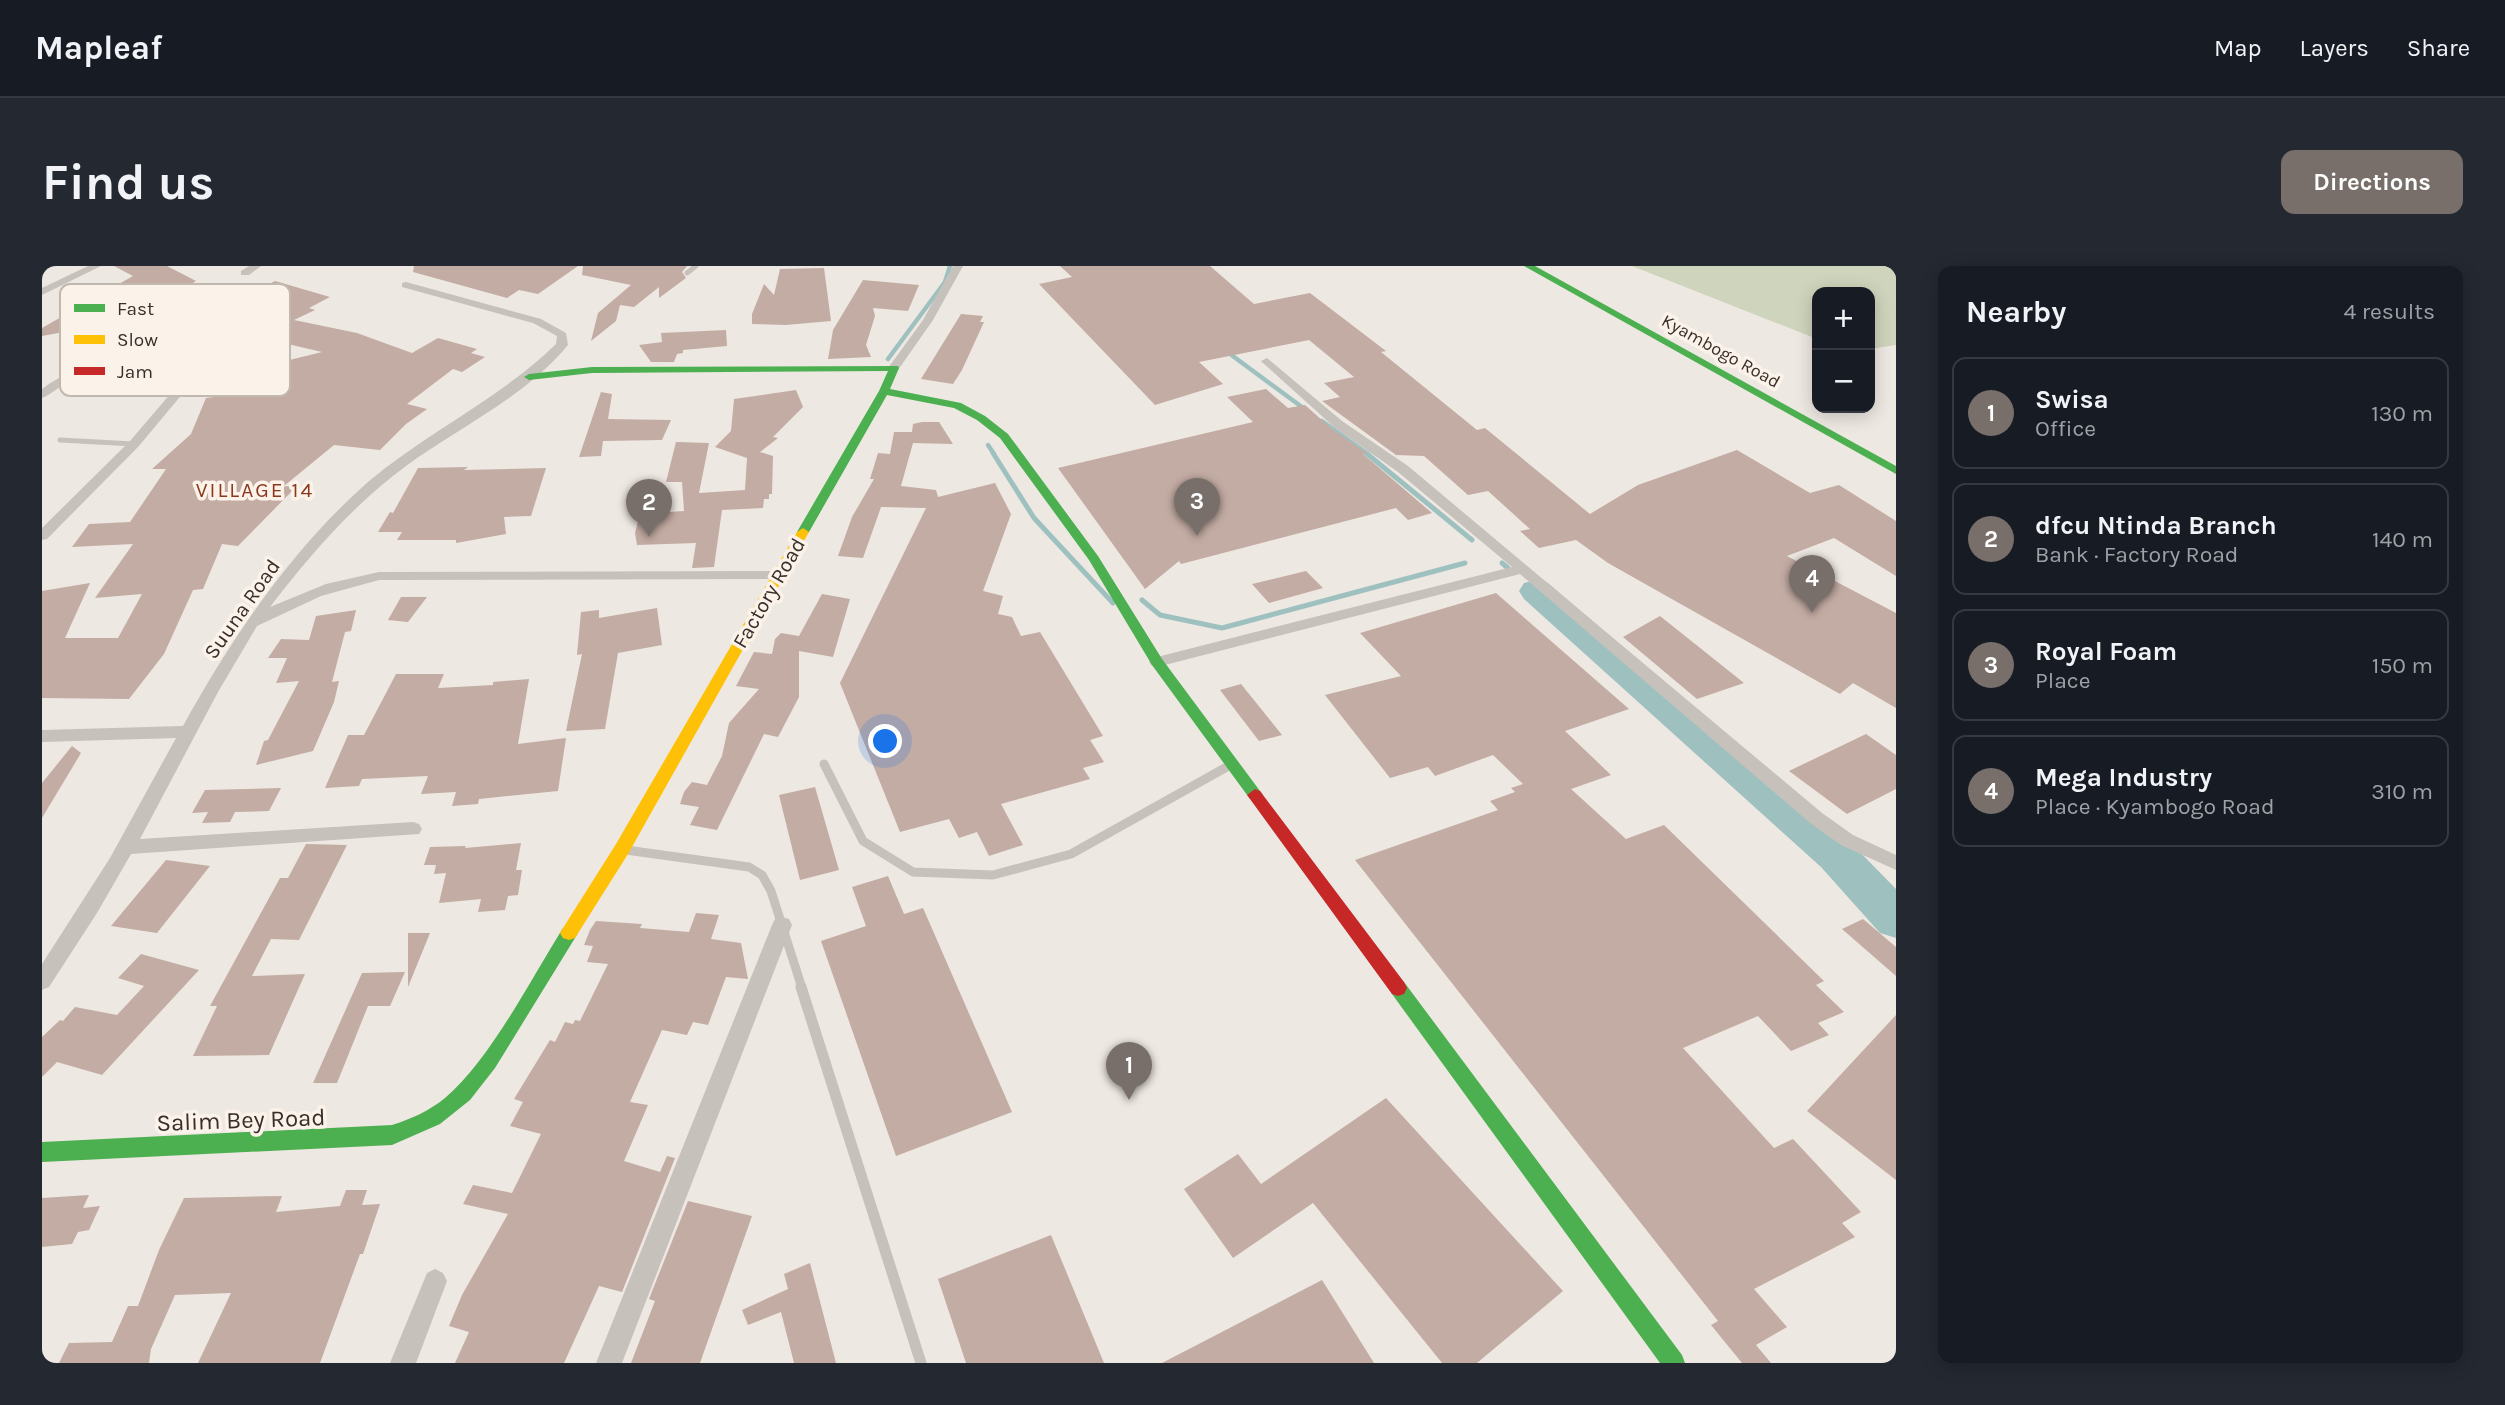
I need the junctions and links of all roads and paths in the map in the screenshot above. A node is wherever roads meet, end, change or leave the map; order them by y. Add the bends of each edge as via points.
1 (96, 266) edge
2 (256, 266) edge
3 (696, 266) edge
4 (958, 266) edge
5 (1528, 266) edge
6 (245, 272) dead end
7 (687, 274) dead end
8 (406, 285) dead end
9 (42, 292) edge
10 (1267, 361) dead end
11 (894, 368) junction
12 (529, 377) junction
13 (60, 383) edge
14 (884, 391) junction
15 (42, 394) edge
16 (175, 396) edge
17 (60, 440) dead end
18 (134, 444) junction
19 (1896, 471) edge
20 (42, 536) edge
21 (1523, 569) junction
22 (779, 575) junction
23 (250, 627) junction
24 (1157, 662) junction
25 (188, 732) junction
26 (42, 736) edge
27 (824, 764) dead end
28 (1232, 764) junction
29 (413, 828) dead end
30 (124, 847) junction
31 (622, 849) junction
32 (1896, 863) edge
33 (782, 925) junction
34 (42, 981) edge
35 (438, 1118) joint
36 (42, 1152) edge
37 (435, 1281) dead end
38 (403, 1363) edge
39 (609, 1363) edge
40 (921, 1363) edge
41 (1674, 1363) edge

1 - 9 street
2 - 6 street
3 - 7 lane
4 - 11 street
5 - 19 street, Kyambogo Road
8 - 12 street, Suuna Road via 558,331 562,345
10 - 21 street via 1338,424 1403,469
11 - 12 street via 592,370
11 - 14 street, Factory Road
12 - 23 street, Suuna Road via 411,454 351,505 280,584
13 - 15 street
14 - 22 street, Factory Road
14 - 24 street via 957,405 1004,436 1094,559
16 - 18 street
17 - 18 lane
18 - 20 street
21 - 24 street
21 - 32 street via 1816,818 1847,840
22 - 23 street via 379,576 315,591
22 - 31 street, Factory Road
23 - 25 street, Suuna Road
24 - 28 street
25 - 26 street
25 - 30 street, Suuna Road
27 - 28 lane via 863,841 913,872 993,875 1071,854
28 - 41 street
29 - 30 street
30 - 34 street, Suuna Road
31 - 33 lane via 749,867 762,875
31 - 35 street, Factory Road via 476,1082
33 - 39 street
33 - 40 lane
35 - 36 street, Salim Bey Road via 392,1135
37 - 38 street

